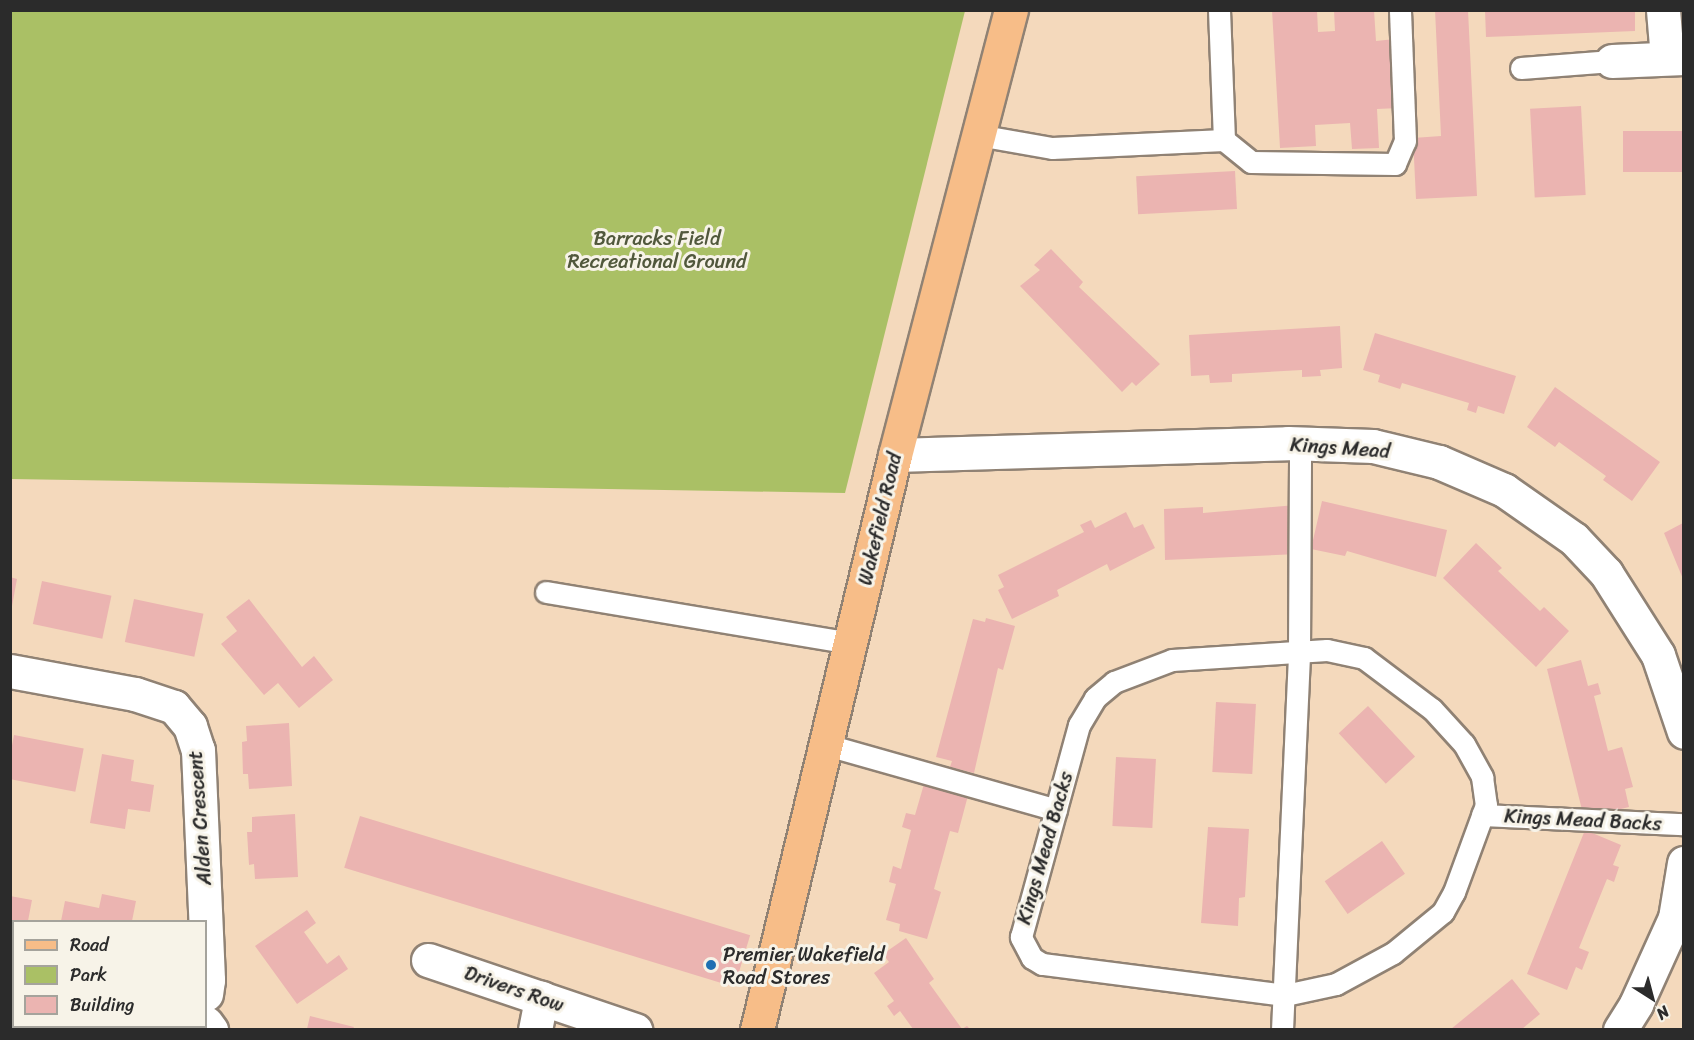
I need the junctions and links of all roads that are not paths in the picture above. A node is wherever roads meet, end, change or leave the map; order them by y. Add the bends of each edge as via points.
1 (1011, 10) edge
2 (1219, 10) edge
3 (1400, 10) edge
4 (1663, 10) edge
5 (1675, 58) edge
6 (1612, 61) joint
7 (1521, 68) dead end
8 (978, 135) junction
9 (1224, 140) junction
10 (1300, 444) junction
11 (895, 455) junction
12 (546, 592) dead end
13 (852, 643) junction
14 (1299, 652) junction
15 (10, 671) edge
16 (1683, 732) edge
17 (827, 745) junction
18 (1056, 810) junction
19 (1482, 815) junction
20 (1683, 824) edge
21 (1683, 863) edge
22 (205, 920) edge
23 (207, 957) edge
24 (428, 960) dead end
25 (207, 987) edge
26 (1285, 994) junction
27 (541, 998) junction
28 (535, 1029) edge
29 (635, 1029) edge
30 (757, 1029) edge
31 (1282, 1029) edge
32 (1620, 1029) edge

1 - 8 main road, Wakefield Road
2 - 9 lane
3 - 9 lane via 1406,141 1395,164 1251,162
4 - 5 street
5 - 6 street
6 - 7 lane
8 - 9 lane via 1052,148
8 - 11 main road, Wakefield Road
10 - 11 street, Kings Mead
10 - 14 lane
10 - 16 street, Kings Mead via 1373,446 1439,462 1504,490 1574,539 1631,608 1658,656
11 - 13 main road, Wakefield Road
12 - 13 lane
13 - 17 main road, Wakefield Road
14 - 18 lane, Kings Mead Backs via 1172,660 1114,682 1095,698 1079,725
14 - 19 lane, Kings Mead Backs via 1327,650 1364,658 1432,709 1464,744 1482,777 1486,805
14 - 26 lane
15 - 22 street, Alden Crescent via 135,694 174,707 190,726 198,750
17 - 18 lane
17 - 30 main road, Wakefield Road
18 - 26 lane, Kings Mead Backs via 1021,936 1032,958 1042,964
19 - 20 lane, Kings Mead Backs
19 - 26 lane, Kings Mead Backs via 1454,892 1426,928 1393,953 1336,984
21 - 32 street via 1676,918 1636,1004
23 - 25 street, Alden Crescent
24 - 27 street, Drivers Row
26 - 31 lane
27 - 28 street
27 - 29 street, Drivers Row

